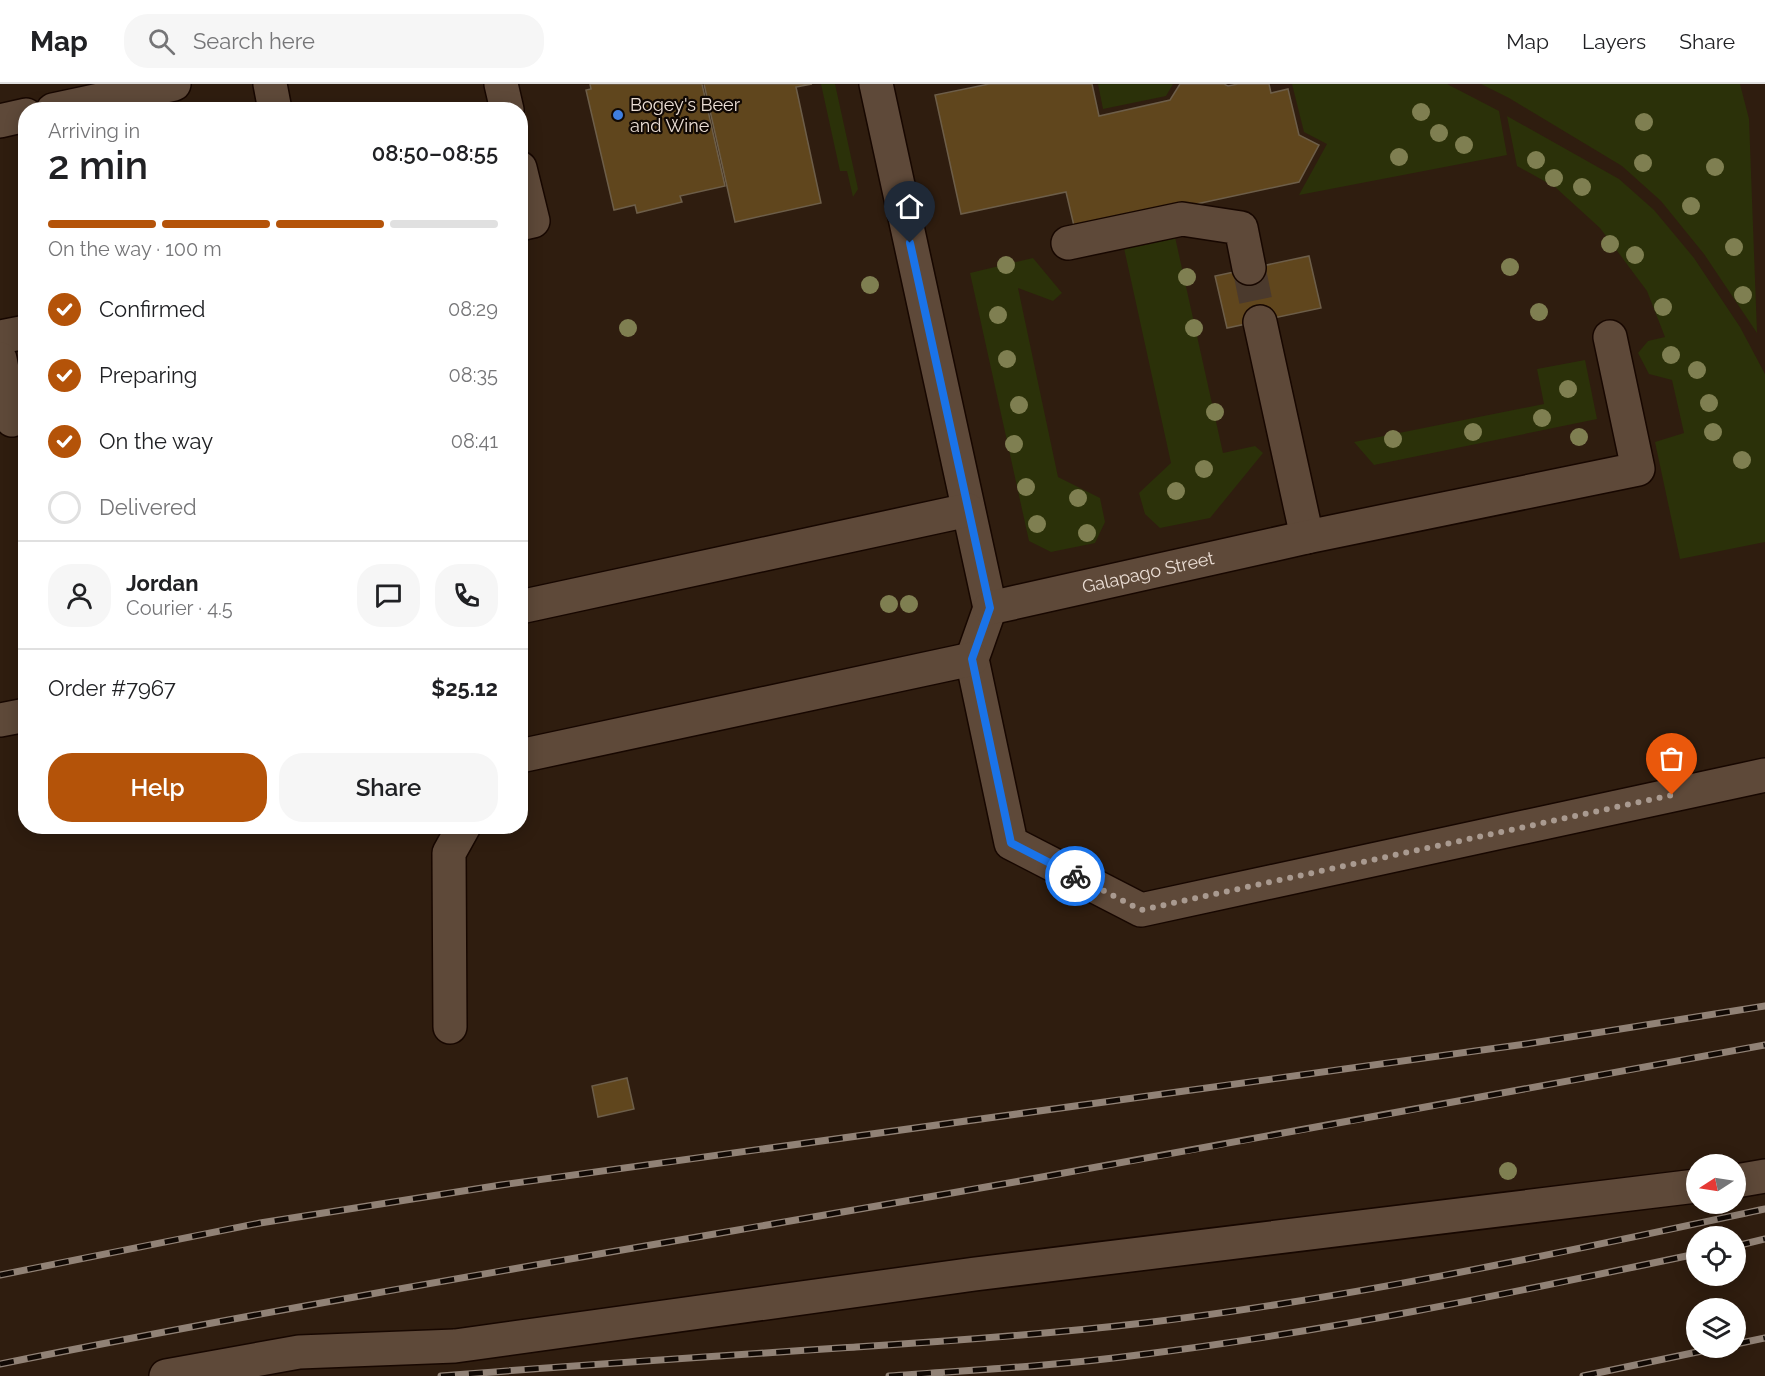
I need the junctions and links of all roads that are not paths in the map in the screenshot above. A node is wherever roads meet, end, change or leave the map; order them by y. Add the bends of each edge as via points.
1 (174, 84) edge
2 (270, 84) edge
3 (501, 84) edge
4 (876, 84) edge
5 (90, 102) edge
6 (273, 102) edge
7 (505, 102) edge
8 (18, 117) edge
9 (0, 121) edge
10 (528, 201) edge
11 (528, 222) edge
12 (1068, 243) dead end
13 (1249, 268) tunnel mouth
14 (1260, 322) tunnel mouth
15 (18, 334) edge
16 (0, 337) edge
17 (1610, 337) dead end
18 (0, 359) edge
19 (12, 420) dead end
20 (968, 510) junction
21 (1307, 537) junction
22 (528, 605) edge
23 (990, 608) junction
24 (972, 659) junction
25 (18, 717) edge
26 (0, 720) edge
27 (528, 754) edge
28 (1765, 775) edge
29 (460, 834) edge
30 (450, 1027) dead end
31 (1765, 1176) edge
32 (1746, 1179) edge
33 (1686, 1187) edge
34 (166, 1376) edge

1 - 5 street
2 - 6 street
3 - 7 street
4 - 20 street
8 - 9 street
10 - 11 street via 533,221
12 - 13 street via 1182,219 1240,228
14 - 21 street
15 - 16 street
17 - 21 street, Galapago Street via 1638,469
18 - 19 street
20 - 22 street
20 - 23 street
21 - 23 street, Galapago Street
23 - 24 street
24 - 27 street
24 - 28 street via 1011,843 1141,910
25 - 26 street
29 - 30 street via 449,853
31 - 32 street
33 - 34 street via 975,1274 455,1346 299,1352

